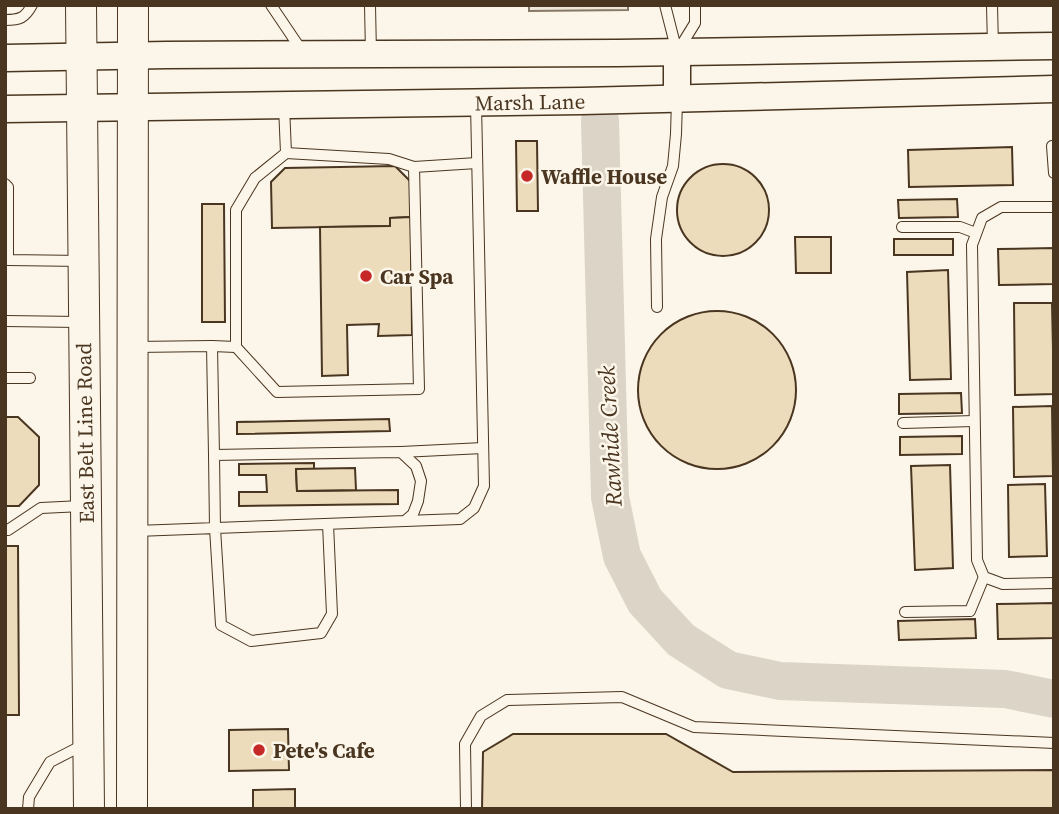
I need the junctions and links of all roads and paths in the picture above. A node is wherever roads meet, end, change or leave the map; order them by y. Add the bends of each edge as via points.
1 (32, 5) edge
2 (81, 5) edge
3 (133, 5) edge
4 (271, 5) edge
5 (370, 5) edge
6 (664, 5) edge
7 (695, 5) edge
8 (992, 5) edge
9 (5, 20) edge
10 (1054, 46) edge
11 (993, 47) junction
12 (677, 52) junction
13 (304, 54) junction
14 (371, 54) junction
15 (133, 55) junction
16 (82, 57) junction
17 (5, 58) edge
18 (1054, 89) edge
19 (677, 99) junction
20 (475, 103) junction
21 (284, 106) junction
22 (82, 107) junction
23 (133, 108) junction
24 (5, 109) edge
25 (1052, 146) edge
26 (286, 153) junction
27 (477, 163) junction
28 (414, 167) junction
29 (1054, 173) edge
30 (5, 184) edge
31 (1054, 207) edge
32 (902, 227) dead end
33 (976, 233) junction
34 (83, 261) junction
35 (657, 307) dead end
36 (5, 321) edge
37 (83, 321) junction
38 (212, 346) junction
39 (132, 347) junction
40 (236, 347) junction
41 (5, 378) edge
42 (30, 378) dead end
43 (974, 421) junction
44 (903, 423) dead end
45 (483, 448) junction
46 (401, 452) junction
47 (214, 455) junction
48 (85, 505) junction
49 (405, 522) junction
50 (328, 524) junction
51 (215, 528) junction
52 (5, 530) edge
53 (132, 531) junction
54 (984, 577) junction
55 (1054, 583) edge
56 (905, 612) dead end
57 (89, 742) junction
58 (1054, 743) edge
59 (28, 809) edge
60 (89, 809) edge
61 (132, 809) edge
62 (466, 809) edge

1 - 9 lane via 27,15
2 - 16 main road, East Belt Line Road
3 - 15 main road
4 - 13 lane
5 - 14 lane
6 - 12 lane
7 - 12 lane via 695,23
8 - 11 lane
10 - 11 main road
11 - 12 main road
12 - 14 main road
12 - 19 main road
13 - 14 main road
13 - 15 main road
15 - 16 main road
15 - 23 main road
16 - 17 main road
16 - 22 main road, East Belt Line Road
18 - 19 main road, Marsh Lane
19 - 20 main road, Marsh Lane
19 - 35 lane via 673,166 662,197 656,239
20 - 21 main road, Marsh Lane
20 - 27 lane
21 - 23 main road, Marsh Lane
21 - 26 lane
22 - 23 main road, Marsh Lane
22 - 24 main road, Marsh Lane
22 - 34 main road, East Belt Line Road
23 - 39 main road
25 - 29 lane
26 - 28 lane via 389,159
26 - 40 lane via 255,178 236,209
27 - 28 lane
27 - 45 lane
28 - 40 lane via 419,389 277,392
30 - 34 lane via 8,260
31 - 33 lane via 1001,207 982,218
32 - 33 lane via 960,227
33 - 43 lane via 972,245
34 - 37 main road, East Belt Line Road
36 - 37 lane
37 - 48 main road, East Belt Line Road
38 - 39 lane
38 - 40 lane
38 - 47 lane
39 - 53 main road
41 - 42 lane
43 - 44 lane
43 - 54 lane via 976,560
45 - 46 lane
45 - 49 lane via 484,486 474,508 460,519
46 - 47 lane
46 - 49 lane via 416,466 421,481 413,514
47 - 51 lane
48 - 52 lane via 41,508
48 - 57 main road, East Belt Line Road
49 - 50 lane
50 - 51 lane
50 - 51 lane via 332,614 321,633 251,641 221,625
51 - 53 lane
53 - 61 main road
54 - 55 lane via 1003,584
54 - 56 lane via 970,611
57 - 59 lane via 50,761 29,797
57 - 60 main road, East Belt Line Road
58 - 62 lane via 694,727 622,697 508,700 481,716 465,744

